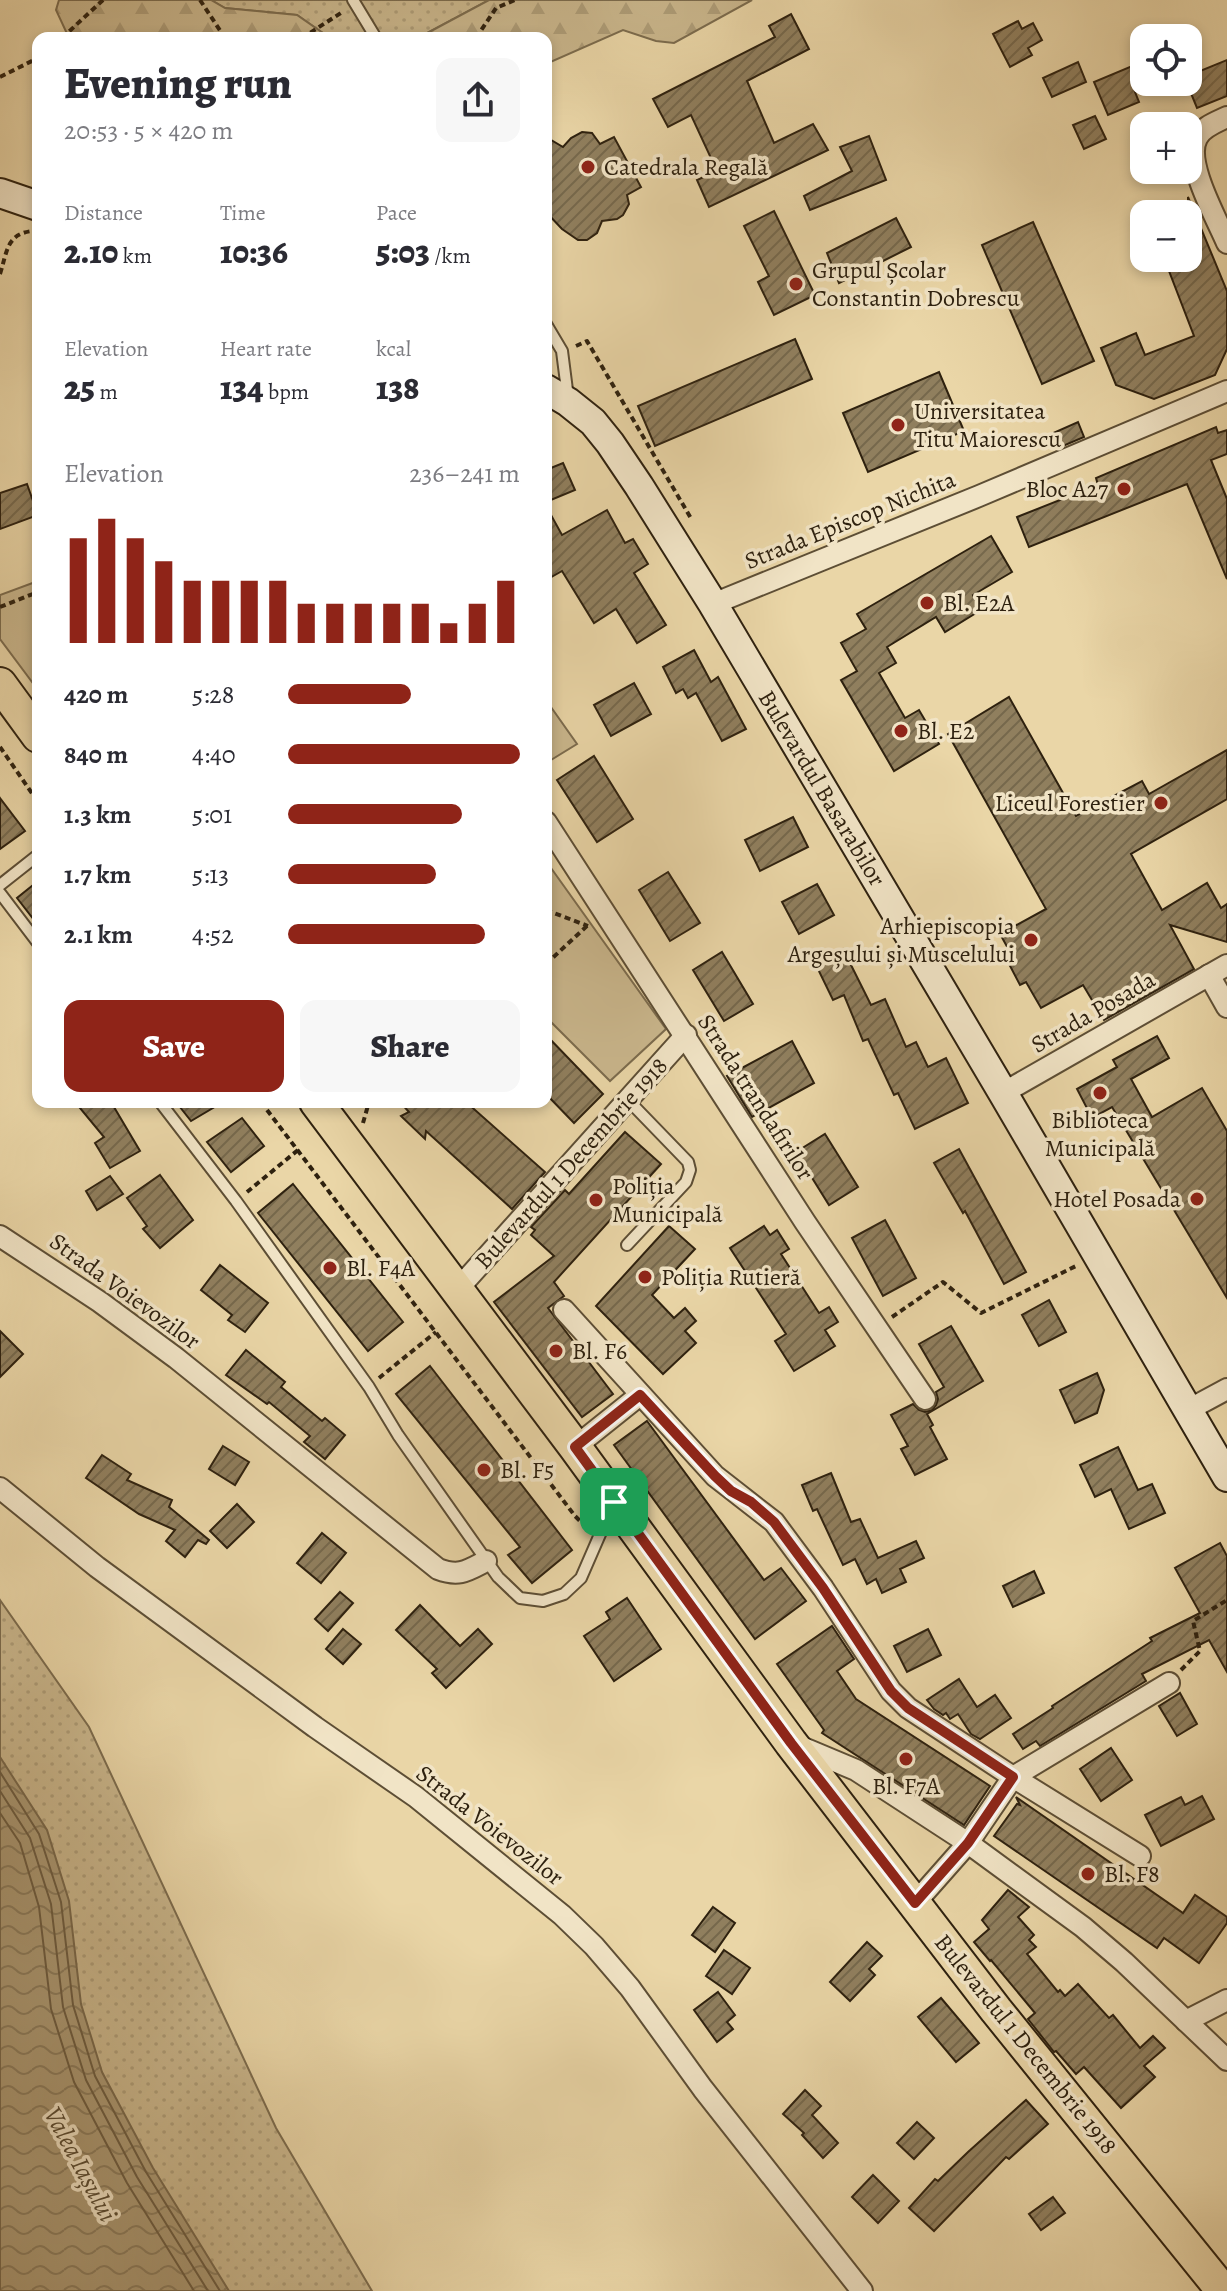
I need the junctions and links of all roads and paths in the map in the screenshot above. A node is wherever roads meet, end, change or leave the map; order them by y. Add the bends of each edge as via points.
1 (103, 0) edge
2 (201, 0) edge
3 (515, 0) edge
4 (354, 2) edge
5 (68, 32) edge
6 (221, 32) edge
7 (311, 32) edge
8 (372, 32) edge
9 (480, 32) edge
10 (32, 61) edge
11 (0, 77) edge
12 (1227, 117) edge
13 (0, 193) edge
14 (32, 204) edge
15 (32, 231) edge
16 (1227, 243) edge
17 (0, 274) edge
18 (552, 334) edge
19 (1227, 391) edge
20 (557, 395) edge
21 (32, 594) edge
22 (713, 604) junction
23 (0, 607) edge
24 (0, 684) edge
25 (32, 728) edge
26 (0, 747) edge
27 (32, 793) edge
28 (552, 831) edge
29 (32, 860) edge
30 (0, 885) edge
31 (0, 893) edge
32 (604, 911) junction
33 (552, 912) edge
34 (588, 926) junction
35 (32, 935) edge
36 (552, 959) edge
37 (1218, 970) edge
38 (1227, 1007) edge
39 (686, 1035) junction
40 (1003, 1093) junction
41 (628, 1100) junction
42 (165, 1108) edge
43 (320, 1108) edge
44 (298, 1150) dead end
45 (236, 1201) junction
46 (0, 1236) edge
47 (627, 1245) dead end
48 (1098, 1255) junction
49 (457, 1290) junction
50 (564, 1310) dead end
51 (876, 1327) junction
52 (436, 1332) dead end
53 (369, 1387) junction
54 (1227, 1389) edge
55 (640, 1395) junction
56 (925, 1399) dead end
57 (1188, 1410) junction
58 (575, 1447) junction
59 (1227, 1477) edge
60 (0, 1488) edge
61 (614, 1502) junction
62 (486, 1561) junction
63 (1227, 1600) edge
64 (1169, 1683) joint
65 (791, 1743) junction
66 (1013, 1777) junction
67 (968, 1843) junction
68 (1140, 1856) dead end
69 (915, 1903) junction
70 (1227, 2000) edge
71 (1186, 2021) junction
72 (1227, 2060) edge
73 (862, 2291) edge
74 (1223, 2291) edge

1 - 5 path
2 - 6 path
3 - 9 path via 496,8
4 - 7 path
4 - 8 lane
10 - 11 path
12 - 16 street via 1197,136 1194,165
13 - 14 main road
15 - 17 path via 10,241
18 - 20 lane via 562,351
19 - 22 street, Strada Episcop Nichita
20 - 22 main road, Bulevardul Basarabilor via 593,422 610,443
21 - 23 path
22 - 40 main road, Bulevardul Basarabilor
24 - 25 main road
26 - 27 path
28 - 32 street, Strada trandafirilor
29 - 30 lane
31 - 35 lane
32 - 34 path
32 - 39 street, Strada trandafirilor
33 - 34 path
34 - 36 path
37 - 38 street, Strada Posada
37 - 40 street, Strada Posada
39 - 41 street, Bulevardul 1 Decembrie 1918
39 - 51 street, Strada trandafirilor
40 - 48 main road, Bulevardul Basarabilor
41 - 47 lane via 690,1170 686,1182
41 - 49 street, Bulevardul 1 Decembrie 1918
42 - 45 lane
43 - 49 main road, Bulevardul 1 Decembrie 1918
44 - 45 path
45 - 53 lane
46 - 62 street, Strada Voievozilor via 176,1358 438,1569 467,1572
48 - 51 path via 981,1313 943,1282
48 - 57 main road, Bulevardul Basarabilor
49 - 58 main road, Bulevardul 1 Decembrie 1918
50 - 55 street
51 - 56 street, Strada trandafirilor
52 - 53 path
53 - 62 lane
54 - 57 street
55 - 58 street
55 - 66 street via 715,1476 774,1522 891,1691 908,1708
57 - 59 main road, Bulevardul Basarabilor
58 - 61 main road, Bulevardul 1 Decembrie 1918
60 - 73 street, Strada Voievozilor via 133,1594 416,1797 562,1915 630,1988
61 - 62 lane via 581,1578 564,1594 543,1601 520,1598
61 - 65 main road, Bulevardul 1 Decembrie 1918
63 - 64 path via 1193,1621 1200,1651
64 - 66 street
65 - 67 street via 856,1770
65 - 69 main road, Bulevardul 1 Decembrie 1918
66 - 67 street
66 - 68 street
67 - 69 street
67 - 71 street via 1103,1943
69 - 74 main road, Bulevardul 1 Decembrie 1918
70 - 71 street
71 - 72 street

